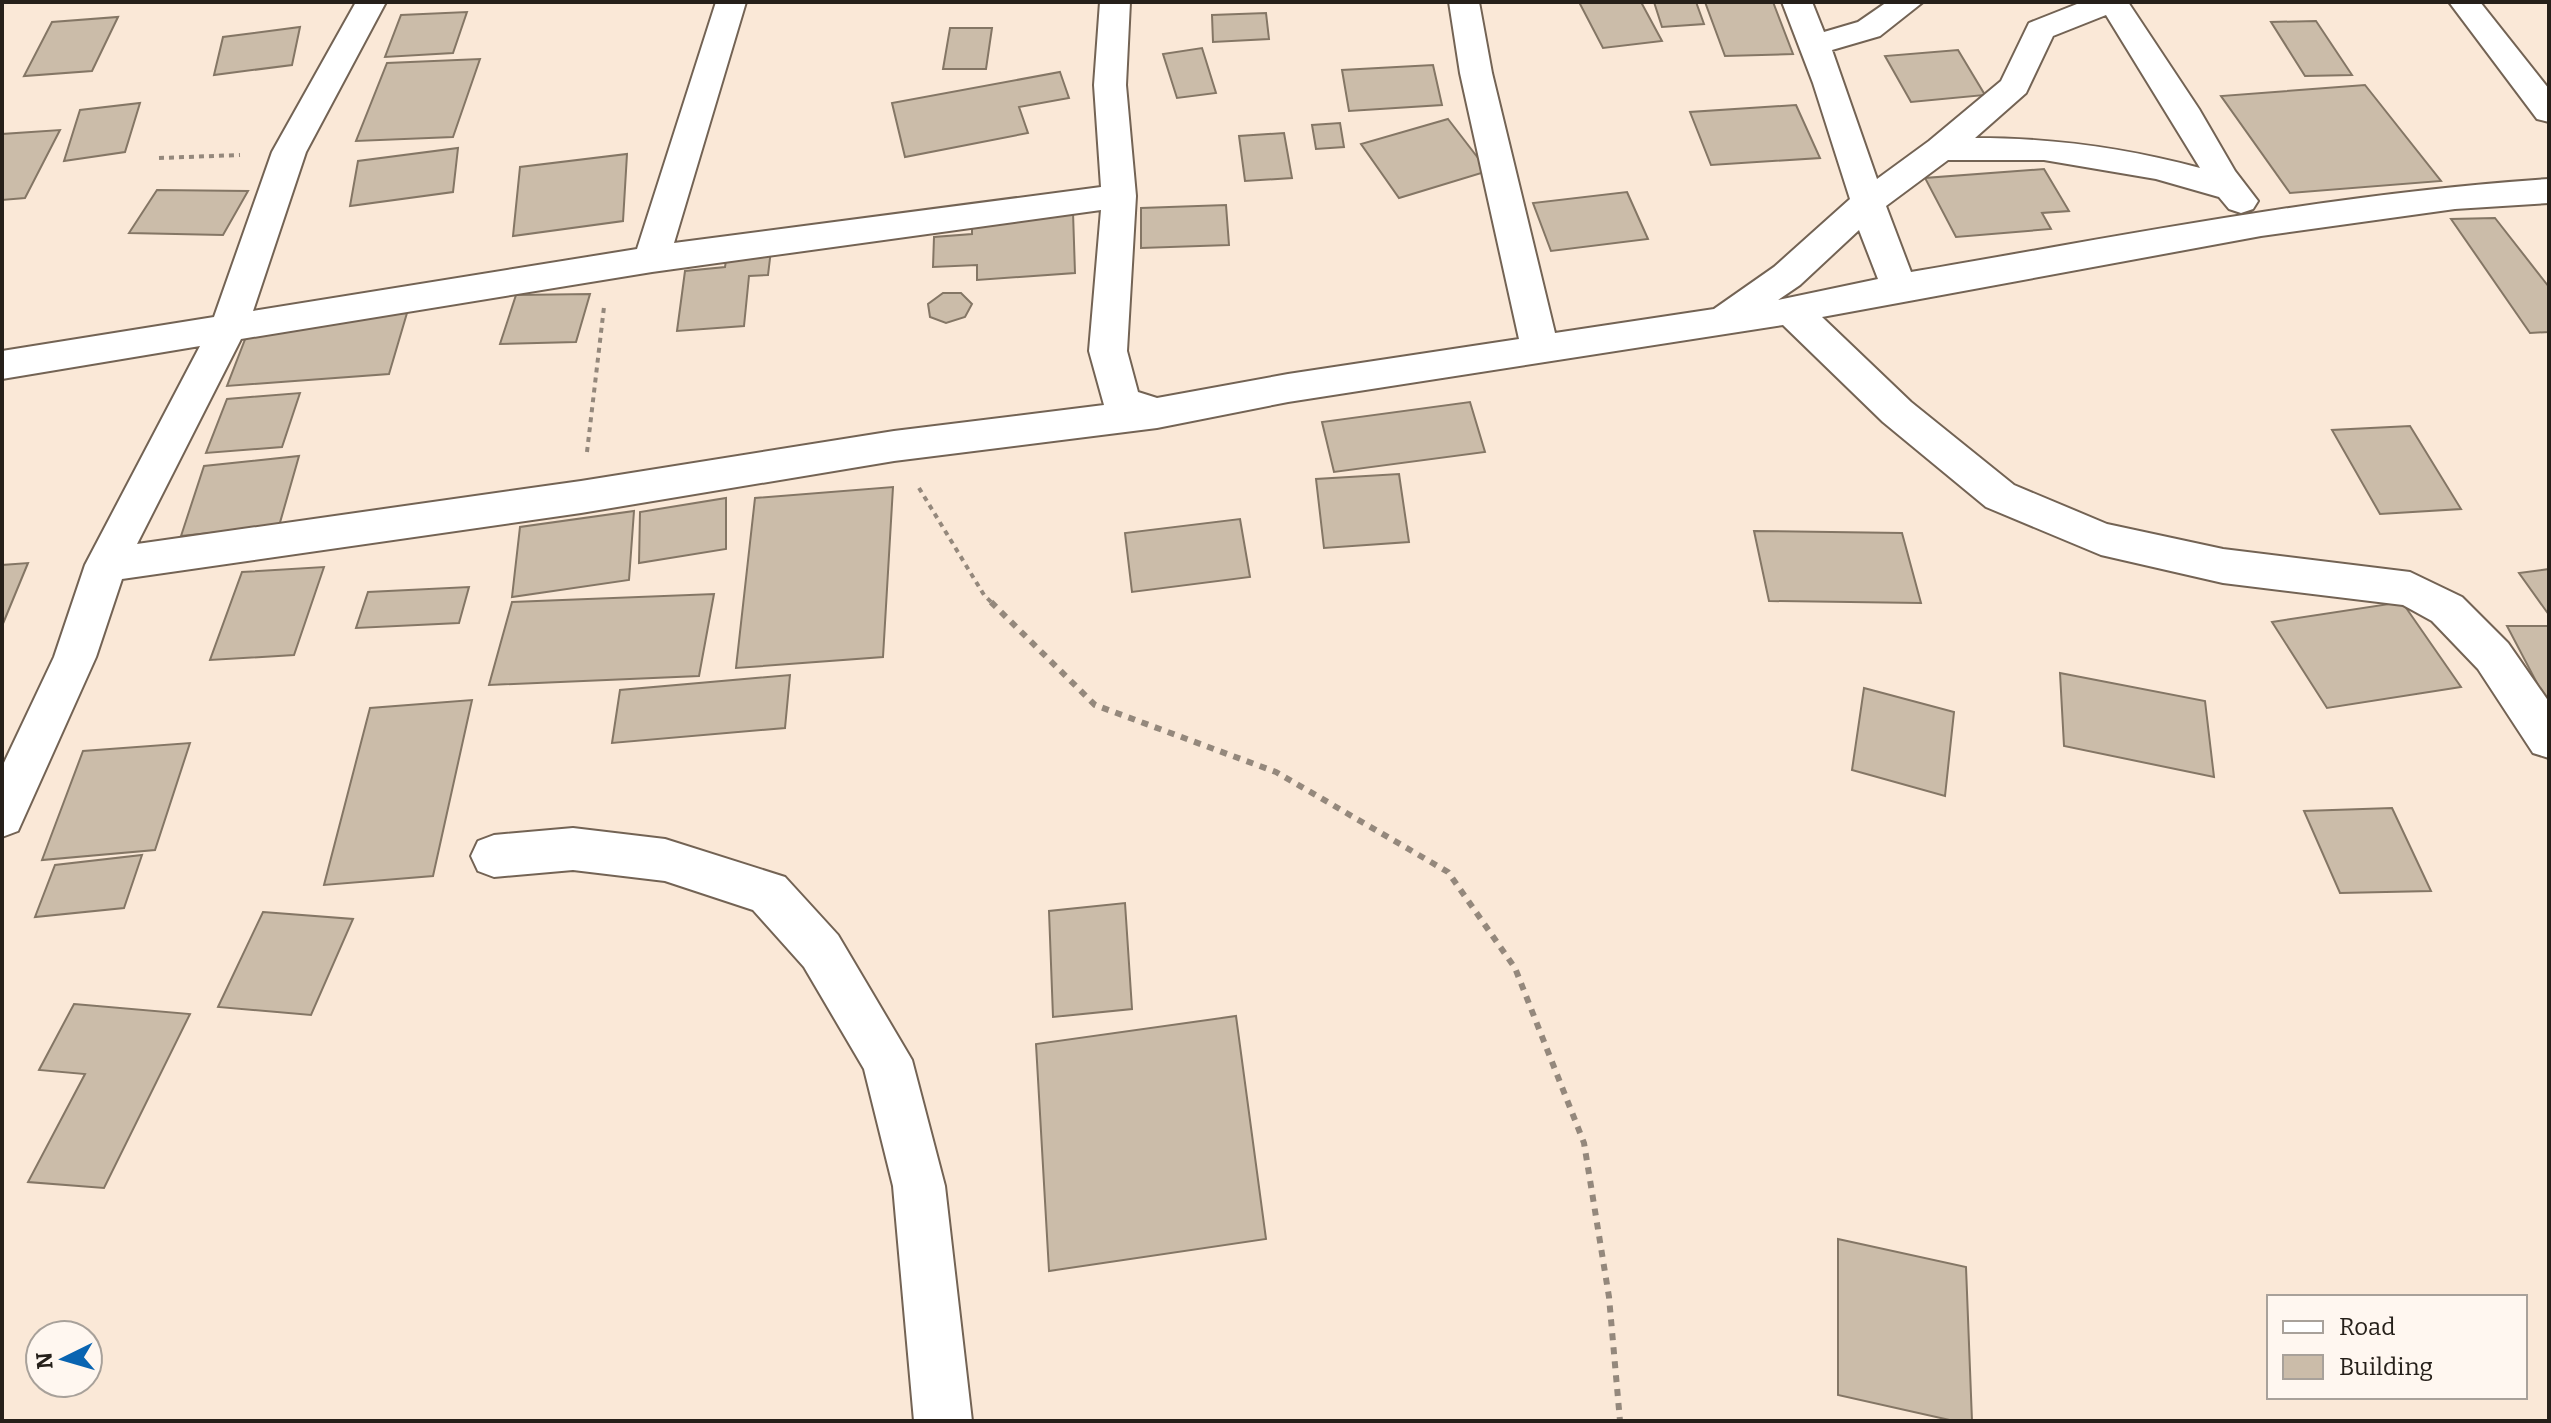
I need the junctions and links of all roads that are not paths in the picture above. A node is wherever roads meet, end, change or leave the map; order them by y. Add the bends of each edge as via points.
1 (371, 2) edge
2 (731, 2) edge
3 (1115, 2) edge
4 (1464, 2) edge
5 (1797, 2) edge
6 (1908, 2) edge
7 (2112, 2) edge
8 (2464, 2) edge
9 (1813, 45) junction
10 (2549, 111) edge
11 (1941, 149) junction
12 (2232, 189) junction
13 (2549, 191) edge
14 (1119, 196) junction
15 (1867, 203) junction
16 (2261, 224) junction
17 (652, 259) junction
18 (1900, 287) junction
19 (1790, 311) junction
20 (1720, 321) junction
21 (230, 325) junction
22 (1540, 348) junction
23 (2, 365) edge
24 (1157, 413) junction
25 (106, 565) junction
26 (2549, 739) edge
27 (2, 816) edge
28 (494, 856) dead end
29 (943, 1421) edge

1 - 21 street via 289,152
2 - 17 street
3 - 14 street via 1110,85
4 - 22 street
5 - 9 street
6 - 9 street via 1869,29
7 - 11 street via 2040,30 2015,86
7 - 12 street
8 - 10 street
9 - 15 street
11 - 12 street via 2044,149 2157,168
11 - 15 street
12 - 16 street
13 - 16 street via 2455,197
14 - 17 street
14 - 24 street via 1108,351 1121,401
15 - 18 street
15 - 20 street via 1787,276
16 - 18 street
17 - 21 street
18 - 19 street
19 - 20 street
19 - 26 street via 1897,412 2000,496 2101,539 2223,566 2410,589 2447,609 2493,656
20 - 22 street
21 - 23 street
21 - 25 street
22 - 24 street
24 - 25 street via 894,446
25 - 27 street via 75,657
28 - 29 street via 573,849 665,860 768,893 821,951 887,1060 919,1186

